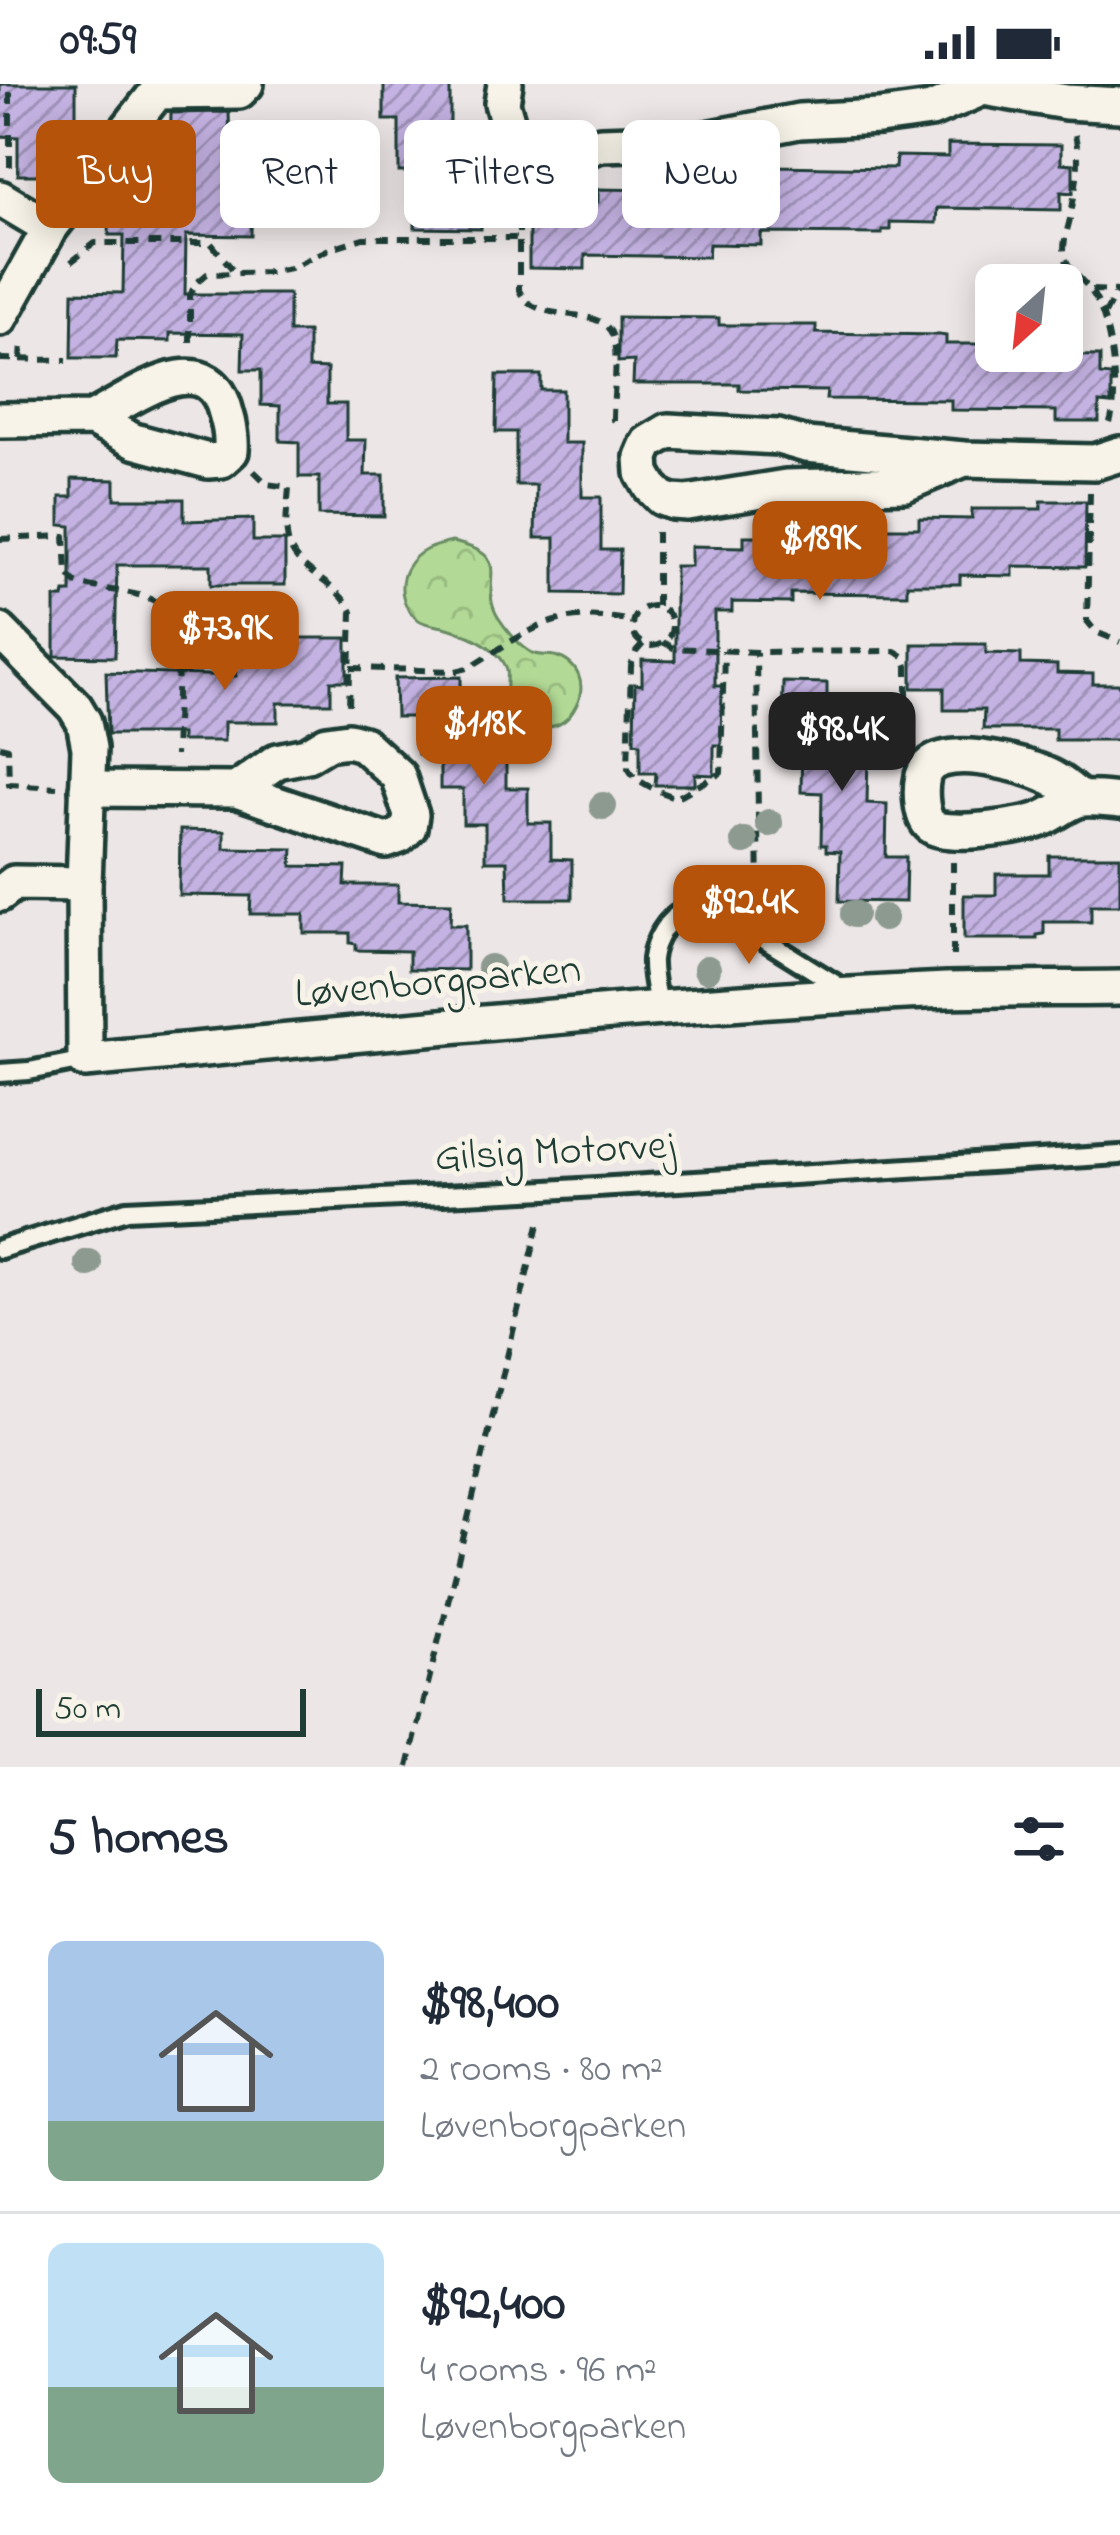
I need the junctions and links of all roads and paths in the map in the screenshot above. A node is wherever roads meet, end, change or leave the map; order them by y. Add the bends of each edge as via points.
1 (10, 84) edge
2 (246, 84) edge
3 (505, 84) edge
4 (978, 86) edge
5 (1066, 102) junction
6 (1120, 105) edge
7 (135, 120) edge
8 (507, 120) edge
9 (598, 145) edge
10 (5, 199) edge
11 (36, 219) edge
12 (50, 228) edge
13 (518, 228) edge
14 (518, 238) junction
15 (65, 267) dead end
16 (234, 271) junction
17 (1092, 290) junction
18 (1119, 291) edge
19 (1105, 315) junction
20 (11, 327) edge
21 (0, 359) edge
22 (22, 360) junction
23 (68, 360) dead end
24 (190, 376) junction
25 (92, 419) junction
26 (0, 420) edge
27 (648, 443) junction
28 (232, 451) junction
29 (1107, 458) edge
30 (964, 459) junction
31 (662, 498) junction
32 (0, 539) edge
33 (656, 606) junction
34 (632, 621) junction
35 (0, 631) edge
36 (663, 642) junction
37 (1120, 642) edge
38 (643, 644) junction
39 (724, 650) junction
40 (757, 652) junction
41 (351, 668) junction
42 (348, 740) junction
43 (0, 746) edge
44 (928, 767) junction
45 (87, 789) junction
46 (174, 789) junction
47 (236, 790) junction
48 (1081, 799) junction
49 (1120, 801) edge
50 (954, 831) junction
51 (84, 884) junction
52 (0, 894) edge
53 (743, 925) junction
54 (1120, 988) edge
55 (952, 990) junction
56 (853, 995) junction
57 (659, 1009) junction
58 (85, 1060) junction
59 (0, 1073) edge
60 (1120, 1155) edge
61 (547, 1190) junction
62 (0, 1249) edge
63 (408, 1767) edge

1 - 10 path
2 - 7 street via 239,91 157,92
3 - 8 street
4 - 5 street
4 - 9 street via 931,110 799,121 696,141
5 - 6 street
5 - 17 path via 1078,149 1064,247 1067,264
10 - 11 street
12 - 20 street
13 - 14 path
14 - 16 path via 363,238 290,268
14 - 27 path via 524,302 608,326 613,420
15 - 16 path via 95,243 212,243
16 - 24 path via 195,284
17 - 18 path
17 - 19 path
18 - 19 path
19 - 29 path via 1115,379
20 - 22 path
21 - 22 path
22 - 23 path
24 - 25 street
24 - 28 street via 223,398
25 - 26 street
25 - 28 street via 134,441 208,461
27 - 30 street via 668,431 690,432
27 - 31 street via 644,473
28 - 41 path via 267,484 289,487 290,549 345,598
29 - 30 street
29 - 37 path via 1090,475 1087,622
30 - 31 street via 905,484
31 - 33 path
32 - 46 path via 65,536 75,582 146,596 175,617
33 - 34 path
33 - 36 path via 672,625
34 - 38 path
34 - 41 path via 578,615 534,628 456,671
35 - 45 street via 84,722
36 - 38 path
36 - 39 path
38 - 39 path via 631,666 628,768 676,798 721,773
39 - 40 path
40 - 44 path via 903,656 908,732
40 - 53 path via 759,900
41 - 42 path
42 - 47 street via 277,761
42 - 47 street via 398,776 411,815 400,836 386,841
43 - 45 path via 8,748 9,784
44 - 48 street via 952,757 994,760 1058,781
44 - 50 street via 923,815 937,830
45 - 46 street
45 - 51 street
46 - 47 street
48 - 49 street
48 - 50 street via 1038,821
50 - 55 path
51 - 52 street via 14,884
51 - 58 street
53 - 56 lane
53 - 57 lane via 703,909 669,923 652,960
54 - 55 street, Løvenborgparken
55 - 56 street, Løvenborgparken
56 - 57 street, Løvenborgparken
57 - 58 street, Løvenborgparken
58 - 59 lane
60 - 61 lane, Gilsig Motorvej
61 - 62 lane, Gilsig Motorvej via 127,1210
61 - 63 path

